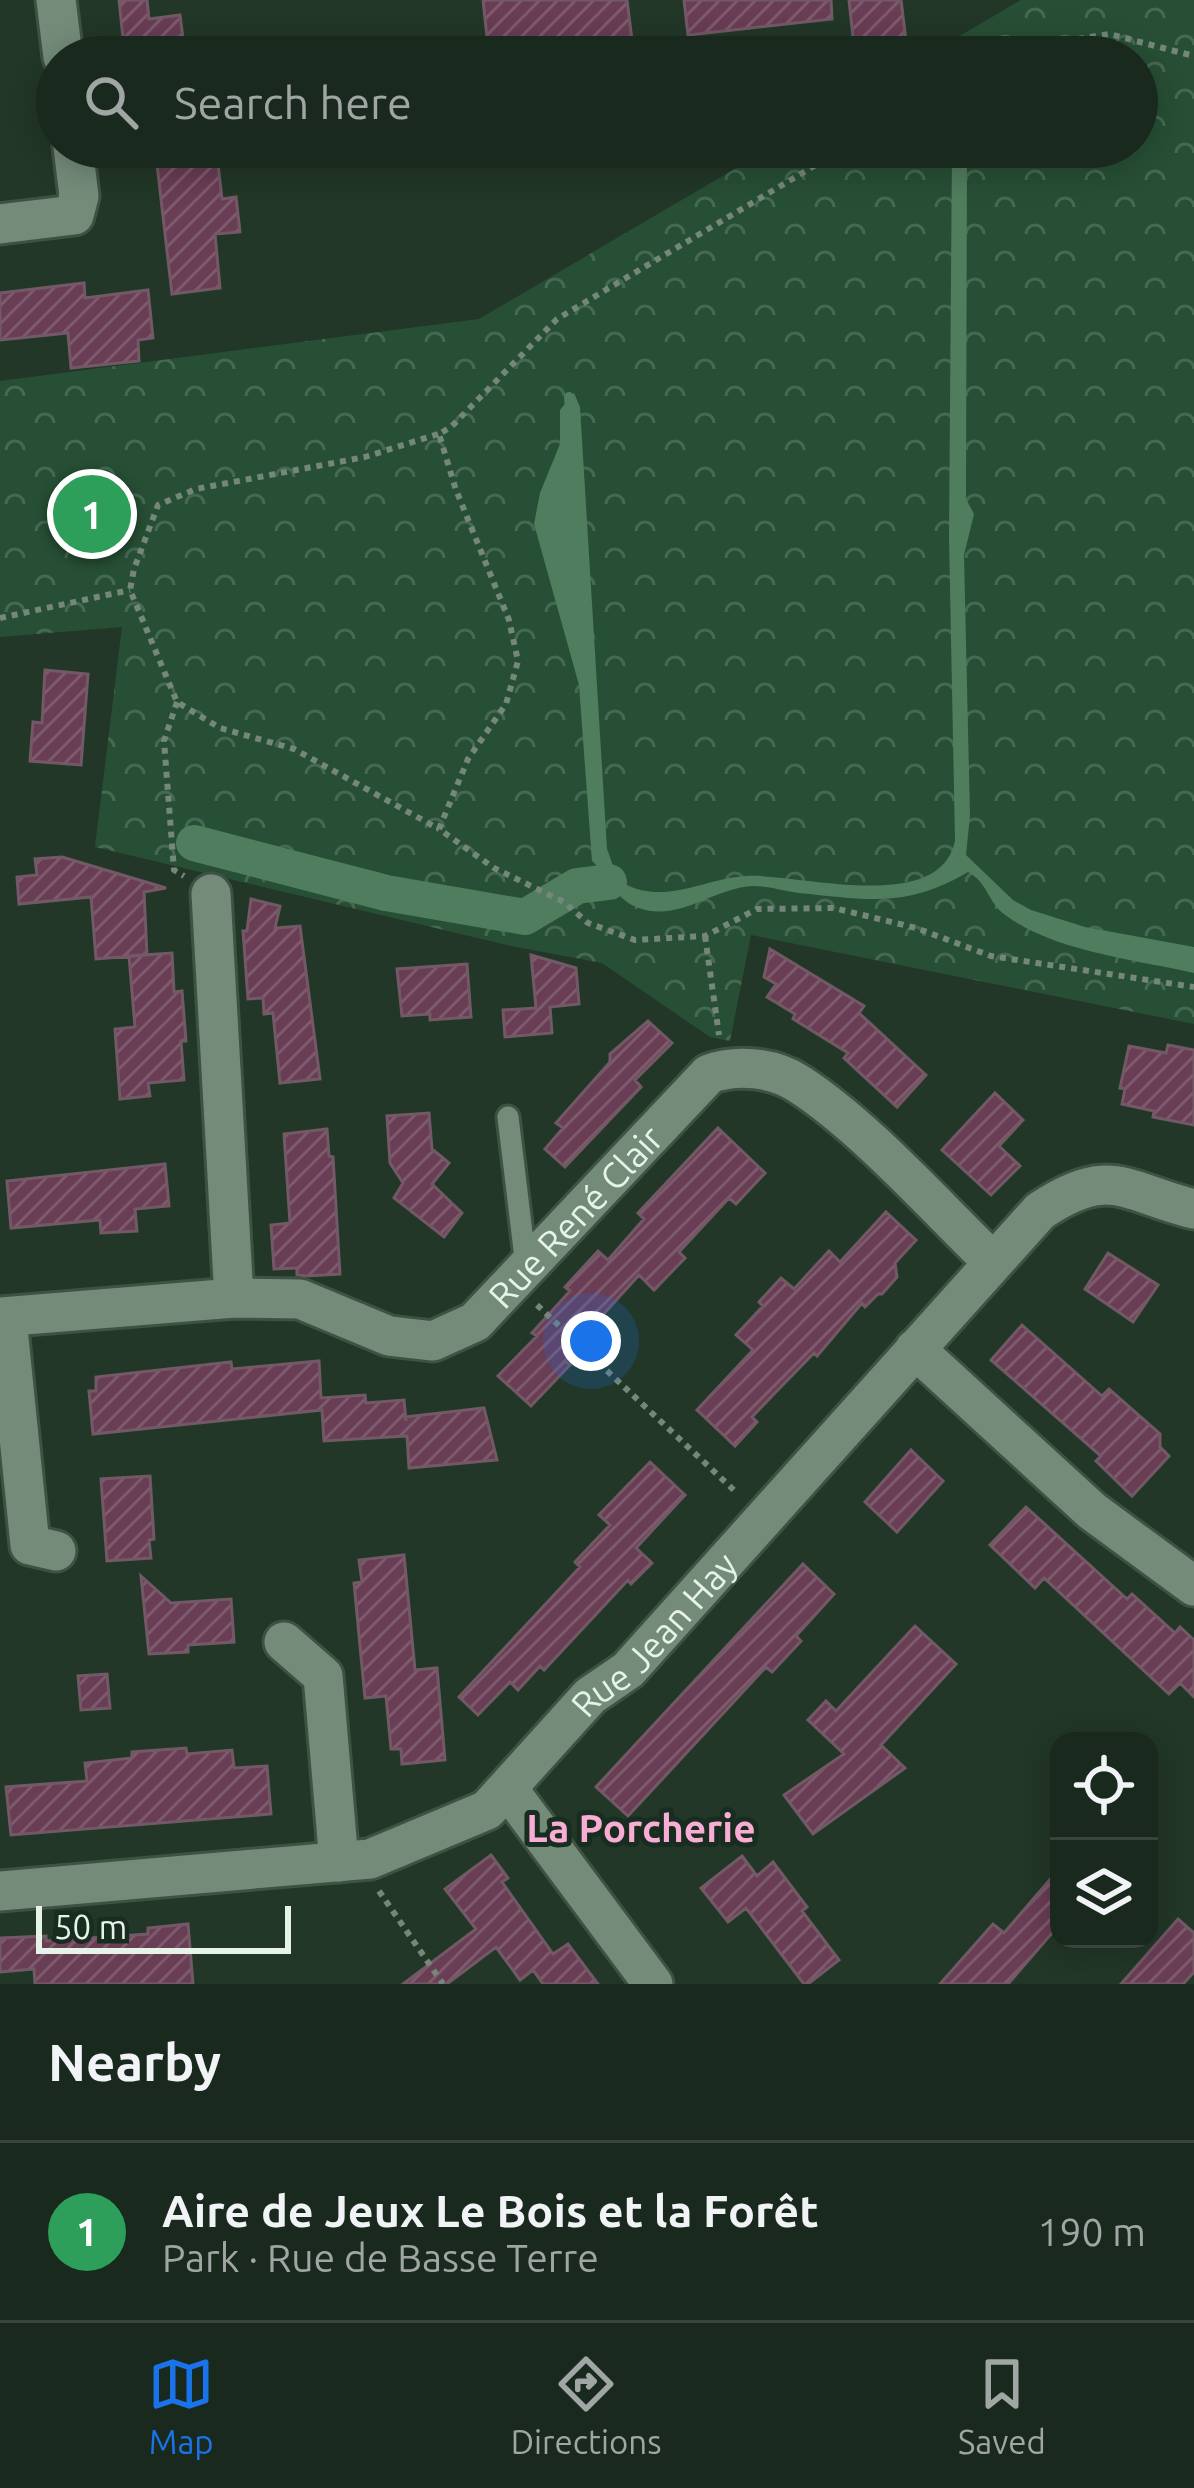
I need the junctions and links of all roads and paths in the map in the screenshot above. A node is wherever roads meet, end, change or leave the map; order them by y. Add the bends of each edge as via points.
1 (56, 0) edge
2 (60, 36) edge
3 (1158, 47) edge
4 (1194, 56) edge
5 (76, 168) edge
6 (811, 168) edge
7 (0, 224) edge
8 (439, 434) junction
9 (130, 590) junction
10 (0, 618) edge
11 (177, 702) junction
12 (439, 830) junction
13 (211, 894) joint
14 (705, 936) junction
15 (1194, 987) edge
16 (725, 1068) junction
17 (508, 1117) dead end
18 (1194, 1210) edge
19 (992, 1261) junction
20 (519, 1274) junction
21 (234, 1298) junction
22 (3, 1318) edge
23 (915, 1349) junction
24 (764, 1518) junction
25 (56, 1551) dead end
26 (1194, 1586) edge
27 (284, 1642) dead end
28 (508, 1789) junction
29 (354, 1860) junction
30 (0, 1891) edge
31 (443, 1984) edge
32 (653, 1984) edge

1 - 2 street
3 - 4 path
5 - 7 street via 74,215
6 - 8 path via 557,319
8 - 9 path via 365,457 196,489 158,505
8 - 12 path via 518,661 506,704 468,759
9 - 10 path
9 - 11 path
11 - 12 path via 220,728 294,749
11 - 13 path via 164,741 174,870
12 - 14 path via 588,923 635,940
13 - 21 street
14 - 15 path via 757,908 834,908 991,956
14 - 16 path
16 - 19 street via 751,1067 796,1082
16 - 20 street, Rue René Clair via 709,1074
17 - 20 lane
18 - 19 street, Rue Jean Hay via 1115,1183 1086,1187 1040,1210
19 - 23 street, Rue Jean Hay
20 - 21 street, Rue René Clair via 475,1322 433,1341 389,1336 300,1299
20 - 24 path
21 - 22 street, Rue René Clair
22 - 25 street, Rue René Clair via 30,1544
23 - 24 street, Rue Jean Hay
23 - 26 street via 1092,1511
24 - 28 street, Rue Jean Hay
27 - 29 street via 323,1676
28 - 29 street, Rue Jean Hay via 487,1810
28 - 32 street
29 - 30 street, Rue Jean Hay
29 - 31 path

